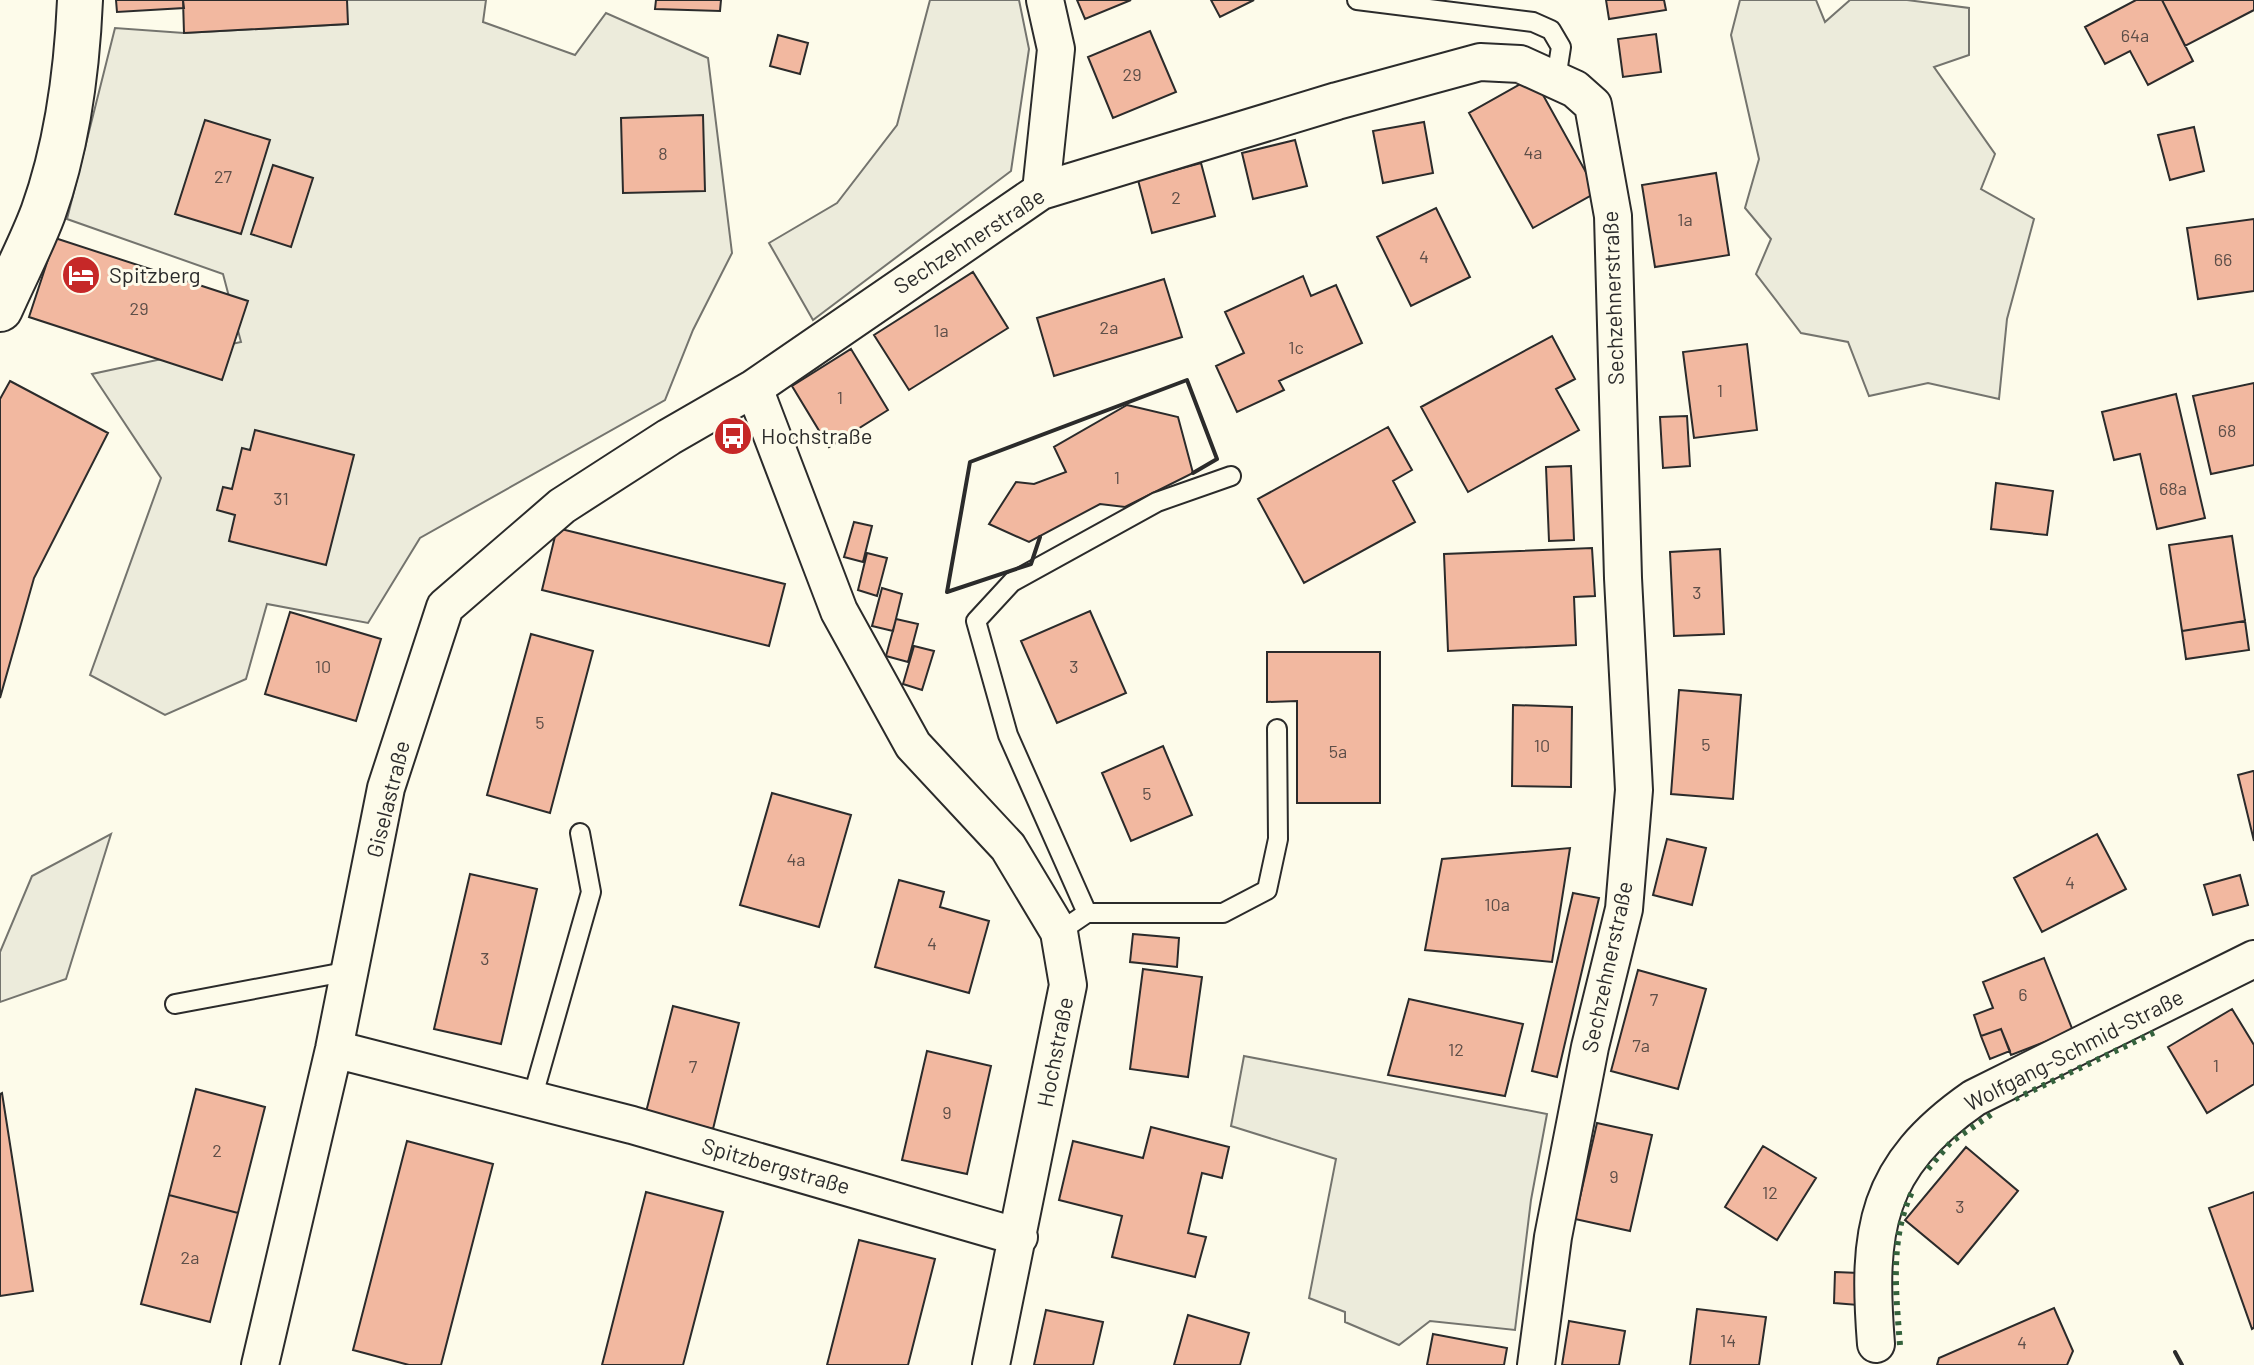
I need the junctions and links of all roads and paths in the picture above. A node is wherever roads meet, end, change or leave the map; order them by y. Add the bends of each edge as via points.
1 (80, 0) edge
2 (1045, 0) edge
3 (1357, 0) edge
4 (1556, 79) junction
5 (1041, 191) junction
6 (0, 309) edge
7 (754, 388) junction
8 (1231, 476) dead end
9 (1277, 729) dead end
10 (580, 833) dead end
11 (1073, 922) junction
12 (2254, 959) edge
13 (350, 971) junction
14 (175, 1004) dead end
15 (334, 1049) junction
16 (532, 1099) junction
17 (1019, 1237) junction
18 (1876, 1344) dead end
19 (260, 1365) edge
20 (991, 1365) edge
21 (1536, 1365) edge

1 - 6 street via 71,99 54,173 43,212
2 - 5 street via 1056,49
3 - 4 lane via 1533,22 1551,30 1561,47
4 - 5 street, Sechzehnerstraße via 1520,64 1480,62
4 - 21 street, Sechzehnerstraße via 1593,105 1613,216 1634,790 1624,909 1556,1222
5 - 7 street, Sechzehnerstraße
7 - 11 street, Hochstraße via 839,611 913,745
7 - 13 street, Giselastraße via 562,506 445,607 386,788
8 - 11 lane via 1157,502 1012,582 976,621 1008,735
9 - 11 lane via 1278,839 1267,890 1223,913
10 - 16 lane via 591,892
11 - 17 street, Hochstraße via 1068,985
12 - 18 street, Wolfgang-Schmid-Straße via 1974,1098 1938,1123 1899,1170 1883,1212 1873,1260
13 - 14 lane
13 - 15 street, Giselastraße
15 - 16 street, Spitzbergstraße
15 - 19 street, Giselastraße
16 - 17 street, Spitzbergstraße
17 - 20 street, Hochstraße

